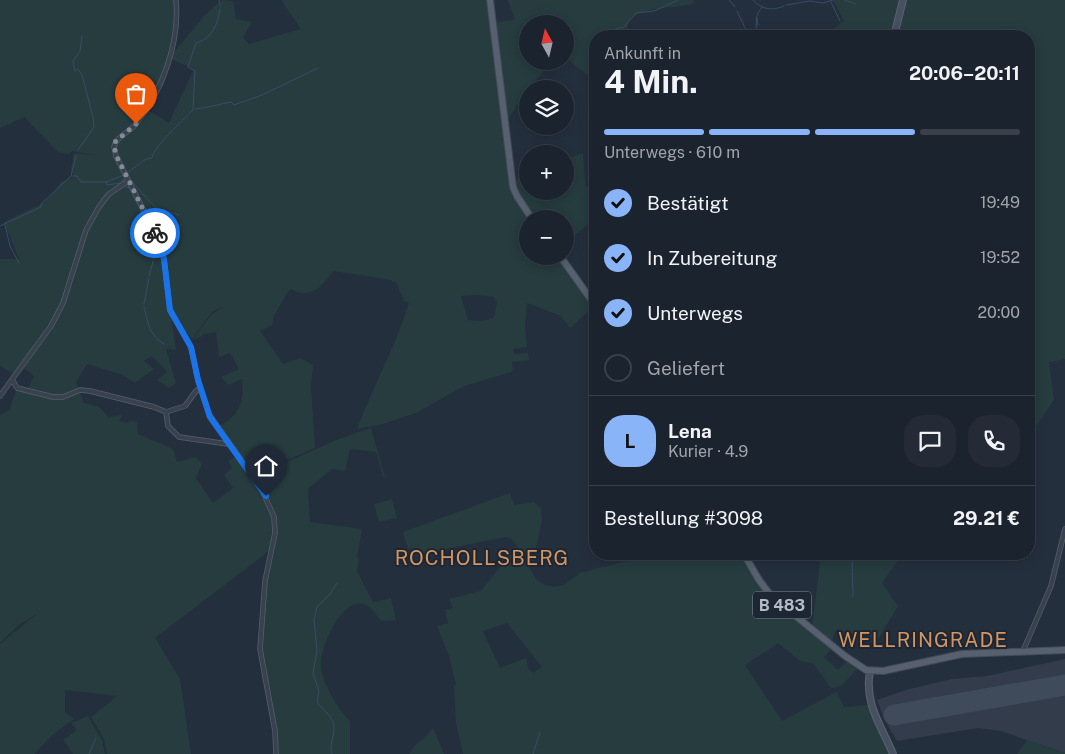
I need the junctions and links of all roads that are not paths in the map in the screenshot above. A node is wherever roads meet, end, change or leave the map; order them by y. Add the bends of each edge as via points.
1 (176, 0) edge
2 (903, 0) edge
3 (490, 1) edge
4 (896, 30) edge
5 (128, 181) junction
6 (526, 210) edge
7 (566, 265) edge
8 (589, 297) edge
9 (13, 381) junction
10 (200, 388) junction
11 (0, 396) edge
12 (164, 411) junction
13 (228, 444) junction
14 (1065, 529) edge
15 (747, 560) edge
16 (1065, 650) edge
17 (1022, 652) junction
18 (870, 671) junction
19 (276, 754) edge
20 (893, 754) edge

1 - 5 street via 177,22 162,79 134,126 115,142 114,149
2 - 4 street
3 - 6 main road via 513,187
5 - 9 street via 109,194 99,207 86,230 64,303
5 - 10 street via 160,243 170,310 190,343
7 - 8 main road
9 - 11 street
9 - 12 street via 17,388 46,397 63,397 85,390
10 - 12 street via 185,406
10 - 13 street via 211,420
12 - 13 street via 168,426 177,436
13 - 19 street via 266,496 275,527 265,581 260,649
14 - 17 street via 1051,586
15 - 18 main road, B 483 via 771,596 860,667
16 - 17 main road
17 - 18 main road via 954,655
18 - 20 street via 872,710

